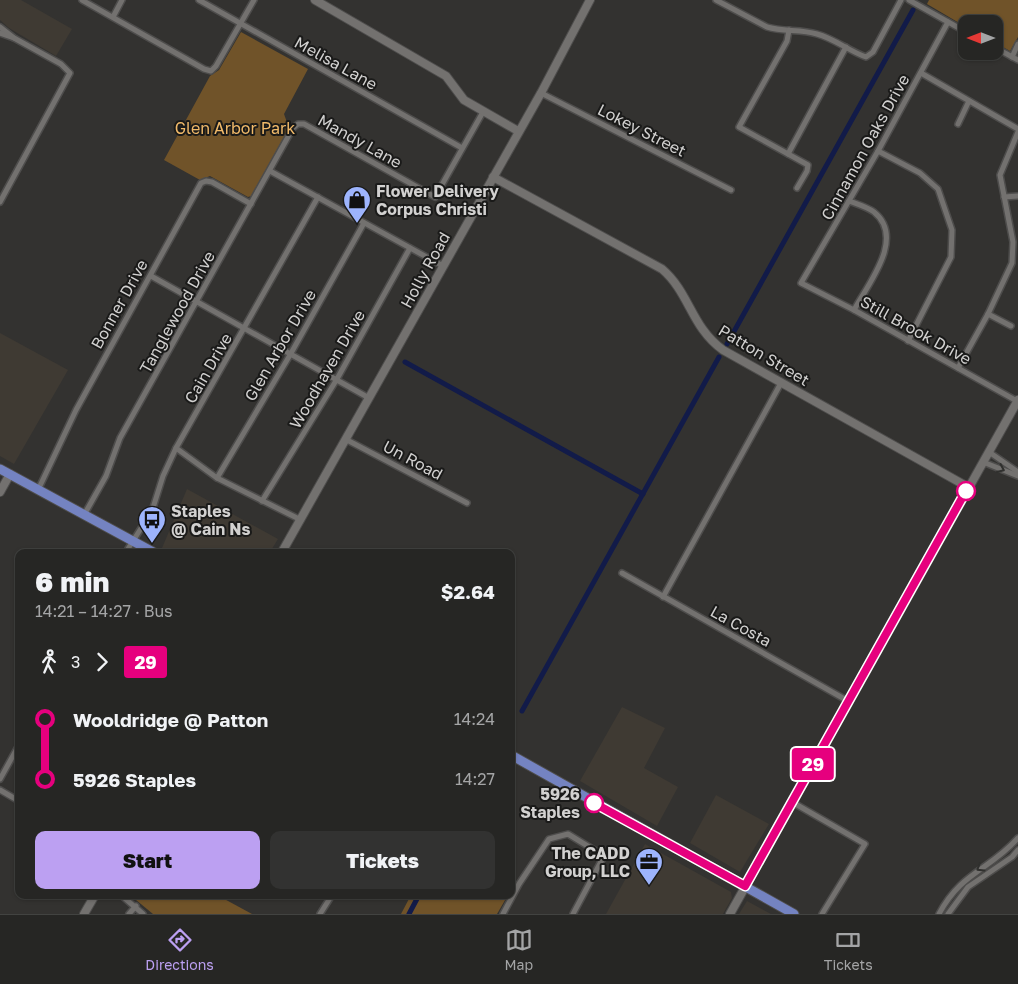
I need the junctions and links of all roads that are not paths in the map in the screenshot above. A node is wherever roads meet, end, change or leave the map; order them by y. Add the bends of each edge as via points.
1 (82, 0) edge
2 (122, 0) edge
3 (199, 0) edge
4 (254, 0) edge
5 (315, 0) edge
6 (590, 0) edge
7 (716, 0) edge
8 (902, 0) edge
9 (909, 0) edge
10 (113, 17) junction
11 (948, 22) junction
12 (241, 24) junction
13 (0, 27) edge
14 (958, 28) edge
15 (789, 30) junction
16 (0, 33) edge
17 (14, 38) junction
18 (1018, 44) edge
19 (846, 47) junction
20 (1003, 52) edge
21 (1012, 56) junction
22 (1018, 60) edge
23 (921, 73) junction
24 (541, 93) junction
25 (969, 101) junction
26 (482, 112) junction
27 (298, 124) joint
28 (958, 124) dead end
29 (518, 131) junction
30 (1018, 131) edge
31 (462, 148) junction
32 (878, 152) junction
33 (788, 154) junction
34 (270, 171) junction
35 (494, 177) junction
36 (797, 188) dead end
37 (731, 190) dead end
38 (1018, 196) edge
39 (318, 197) junction
40 (1004, 197) junction
41 (849, 201) junction
42 (0, 202) edge
43 (251, 204) junction
44 (364, 223) junction
45 (410, 248) junction
46 (1015, 263) edge
47 (443, 266) junction
48 (151, 276) junction
49 (801, 283) joint
50 (198, 302) junction
51 (854, 310) junction
52 (988, 314) junction
53 (1011, 326) dead end
54 (245, 329) junction
55 (908, 341) junction
56 (290, 355) junction
57 (958, 368) junction
58 (337, 379) junction
59 (782, 383) junction
60 (369, 398) junction
61 (1018, 400) edge
62 (347, 440) junction
63 (176, 448) junction
64 (989, 452) junction
65 (983, 462) junction
66 (0, 469) edge
67 (1018, 472) edge
68 (10, 474) junction
69 (1018, 476) edge
70 (217, 478) junction
71 (968, 487) junction
72 (38, 490) junction
73 (0, 492) edge
74 (262, 501) junction
75 (467, 503) dead end
76 (84, 515) junction
77 (301, 520) junction
78 (132, 542) junction
79 (128, 549) edge
80 (147, 549) edge
81 (284, 549) edge
82 (622, 573) dead end
83 (663, 597) junction
84 (848, 700) junction
85 (15, 753) edge
86 (515, 757) edge
87 (0, 779) edge
88 (0, 790) edge
89 (15, 799) edge
90 (792, 802) junction
91 (1018, 838) edge
92 (1018, 850) edge
93 (968, 877) junction
94 (515, 882) edge
95 (972, 883) junction
96 (518, 884) junction
97 (745, 886) junction
98 (515, 890) edge
99 (93, 899) edge
100 (126, 899) edge
101 (329, 899) edge
102 (510, 899) edge
103 (136, 906) junction
104 (84, 914) edge
105 (129, 914) edge
106 (143, 914) edge
107 (320, 914) edge
108 (503, 914) edge
109 (573, 914) edge
110 (730, 914) edge
111 (794, 914) edge
112 (822, 914) edge
113 (939, 914) edge
114 (948, 914) edge

1 - 10 street
2 - 10 street
3 - 12 street, Melisa Lane
4 - 12 street
5 - 26 main road via 446,76 464,100
6 - 24 main road, Holly Road
7 - 15 street via 767,27
8 - 19 street via 873,52 866,57
9 - 11 street
10 - 12 street via 211,71
11 - 14 street
11 - 23 street, Cinnamon Oaks Drive
12 - 31 street, Melisa Lane
13 - 17 street
15 - 19 street via 814,33
15 - 33 street via 787,41 739,127
16 - 17 street
17 - 42 street via 61,64 70,73
18 - 21 street
19 - 33 street
20 - 21 street
21 - 22 street
23 - 25 street
23 - 32 street, Cinnamon Oaks Drive
24 - 29 main road, Holly Road
24 - 37 street, Lokey Street
25 - 28 street
25 - 30 street
26 - 29 main road
26 - 31 street
27 - 31 street, Mandy Lane via 304,124 435,198
27 - 34 street, Tanglewood Drive
29 - 35 main road, Holly Road
30 - 40 street via 1000,175
32 - 41 street, Cinnamon Oaks Drive
32 - 55 street via 920,174 938,189 952,230 951,257
33 - 36 street via 808,165
34 - 39 street
34 - 43 street, Tanglewood Drive
35 - 47 main road, Holly Road
35 - 59 main road, Patton Street via 662,270 675,282 709,340
38 - 40 street
39 - 44 street
39 - 54 street, Cain Drive
40 - 46 street
41 - 49 street, Cinnamon Oaks Drive
41 - 51 street via 874,212 884,224 888,241
43 - 48 street, Bonner Drive via 212,182 201,183
43 - 50 street, Tanglewood Drive
44 - 45 street
44 - 56 street, Glen Arbor Drive
45 - 47 street
45 - 58 street, Woodhaven Drive
46 - 52 street
47 - 60 main road, Holly Road
48 - 50 street
48 - 72 street, Bonner Drive via 76,410
49 - 51 street, Still Brook Drive
50 - 54 street
50 - 76 street, Tanglewood Drive via 120,438 106,476
51 - 55 street, Still Brook Drive
52 - 53 street
52 - 57 street
54 - 56 street
54 - 63 street, Cain Drive
55 - 57 street, Still Brook Drive
56 - 58 street
56 - 70 street, Glen Arbor Drive
57 - 61 street, Still Brook Drive
58 - 60 street
58 - 74 street, Woodhaven Drive
59 - 71 main road, Patton Street
59 - 83 street
60 - 62 main road, Holly Road
61 - 64 main road
62 - 75 street, Un Road
62 - 77 main road, Holly Road
63 - 70 street
63 - 78 street, Cain Drive via 152,510
64 - 65 main road
64 - 67 street
65 -> 69 street
65 - 71 main road
66 - 68 main road
68 - 72 main road
68 - 73 main road
70 - 74 street
71 - 84 main road
72 - 76 main road
74 - 77 street
76 - 78 main road
77 - 81 main road, Holly Road
78 - 79 street, Cain Drive
78 - 80 main road
82 - 83 street, La Costa
83 - 84 street, La Costa
84 - 90 main road
85 - 87 street
86 - 97 main road
88 - 89 street
90 - 97 main road
90 - 112 street via 865,844
91 -> 93 street via 1006,851
92 - 95 street
93 - 95 street
93 - 113 street via 948,897
94 - 96 street
95 - 114 street
96 - 98 street
96 - 109 street via 549,839 568,834 578,838 604,856
97 - 110 main road
97 - 111 main road
99 - 104 main road
100 - 103 street
101 - 107 street
102 - 108 street
103 - 105 street
103 - 106 street

